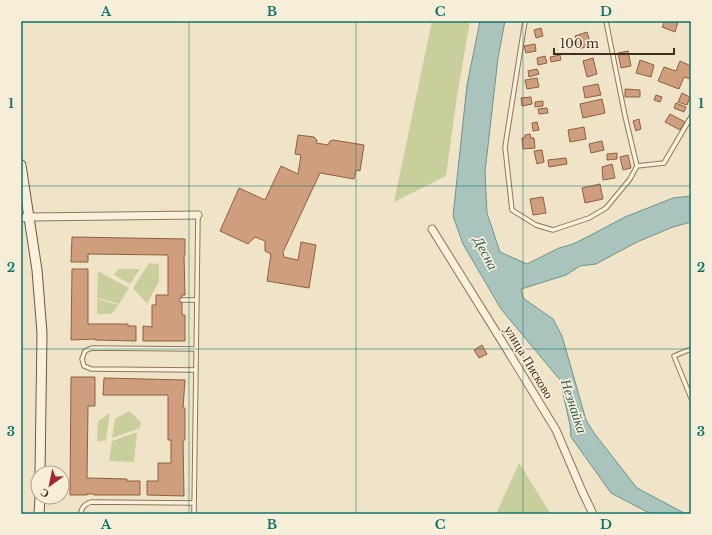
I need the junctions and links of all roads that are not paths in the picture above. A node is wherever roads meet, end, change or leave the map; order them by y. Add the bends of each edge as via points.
1 (525, 21) edge
2 (606, 21) edge
3 (691, 117) edge
4 (21, 165) edge
5 (637, 166) junction
6 (198, 215) joint
7 (25, 217) edge
8 (432, 229) dead end
9 (182, 300) dead end
10 (197, 300) junction
11 (196, 349) junction
12 (691, 349) edge
13 (196, 370) junction
14 (691, 398) edge
15 (40, 465) edge
16 (194, 503) junction
17 (81, 514) edge
18 (194, 514) edge
19 (593, 514) edge

1 - 5 lane via 505,147 512,210 536,224 553,230 589,218 606,208 630,179
2 - 5 lane
3 - 5 lane via 664,163
4 - 7 street
6 - 7 street
6 - 10 lane
7 - 15 street via 38,270 42,333
8 - 19 street, улица Писково via 556,430
9 - 10 lane
10 - 11 lane
11 - 13 lane
11 - 13 lane via 92,348 85,351 82,359 84,366 91,369
12 - 14 lane via 674,356
13 - 16 lane
16 - 17 lane via 91,502 85,505
16 - 18 lane

